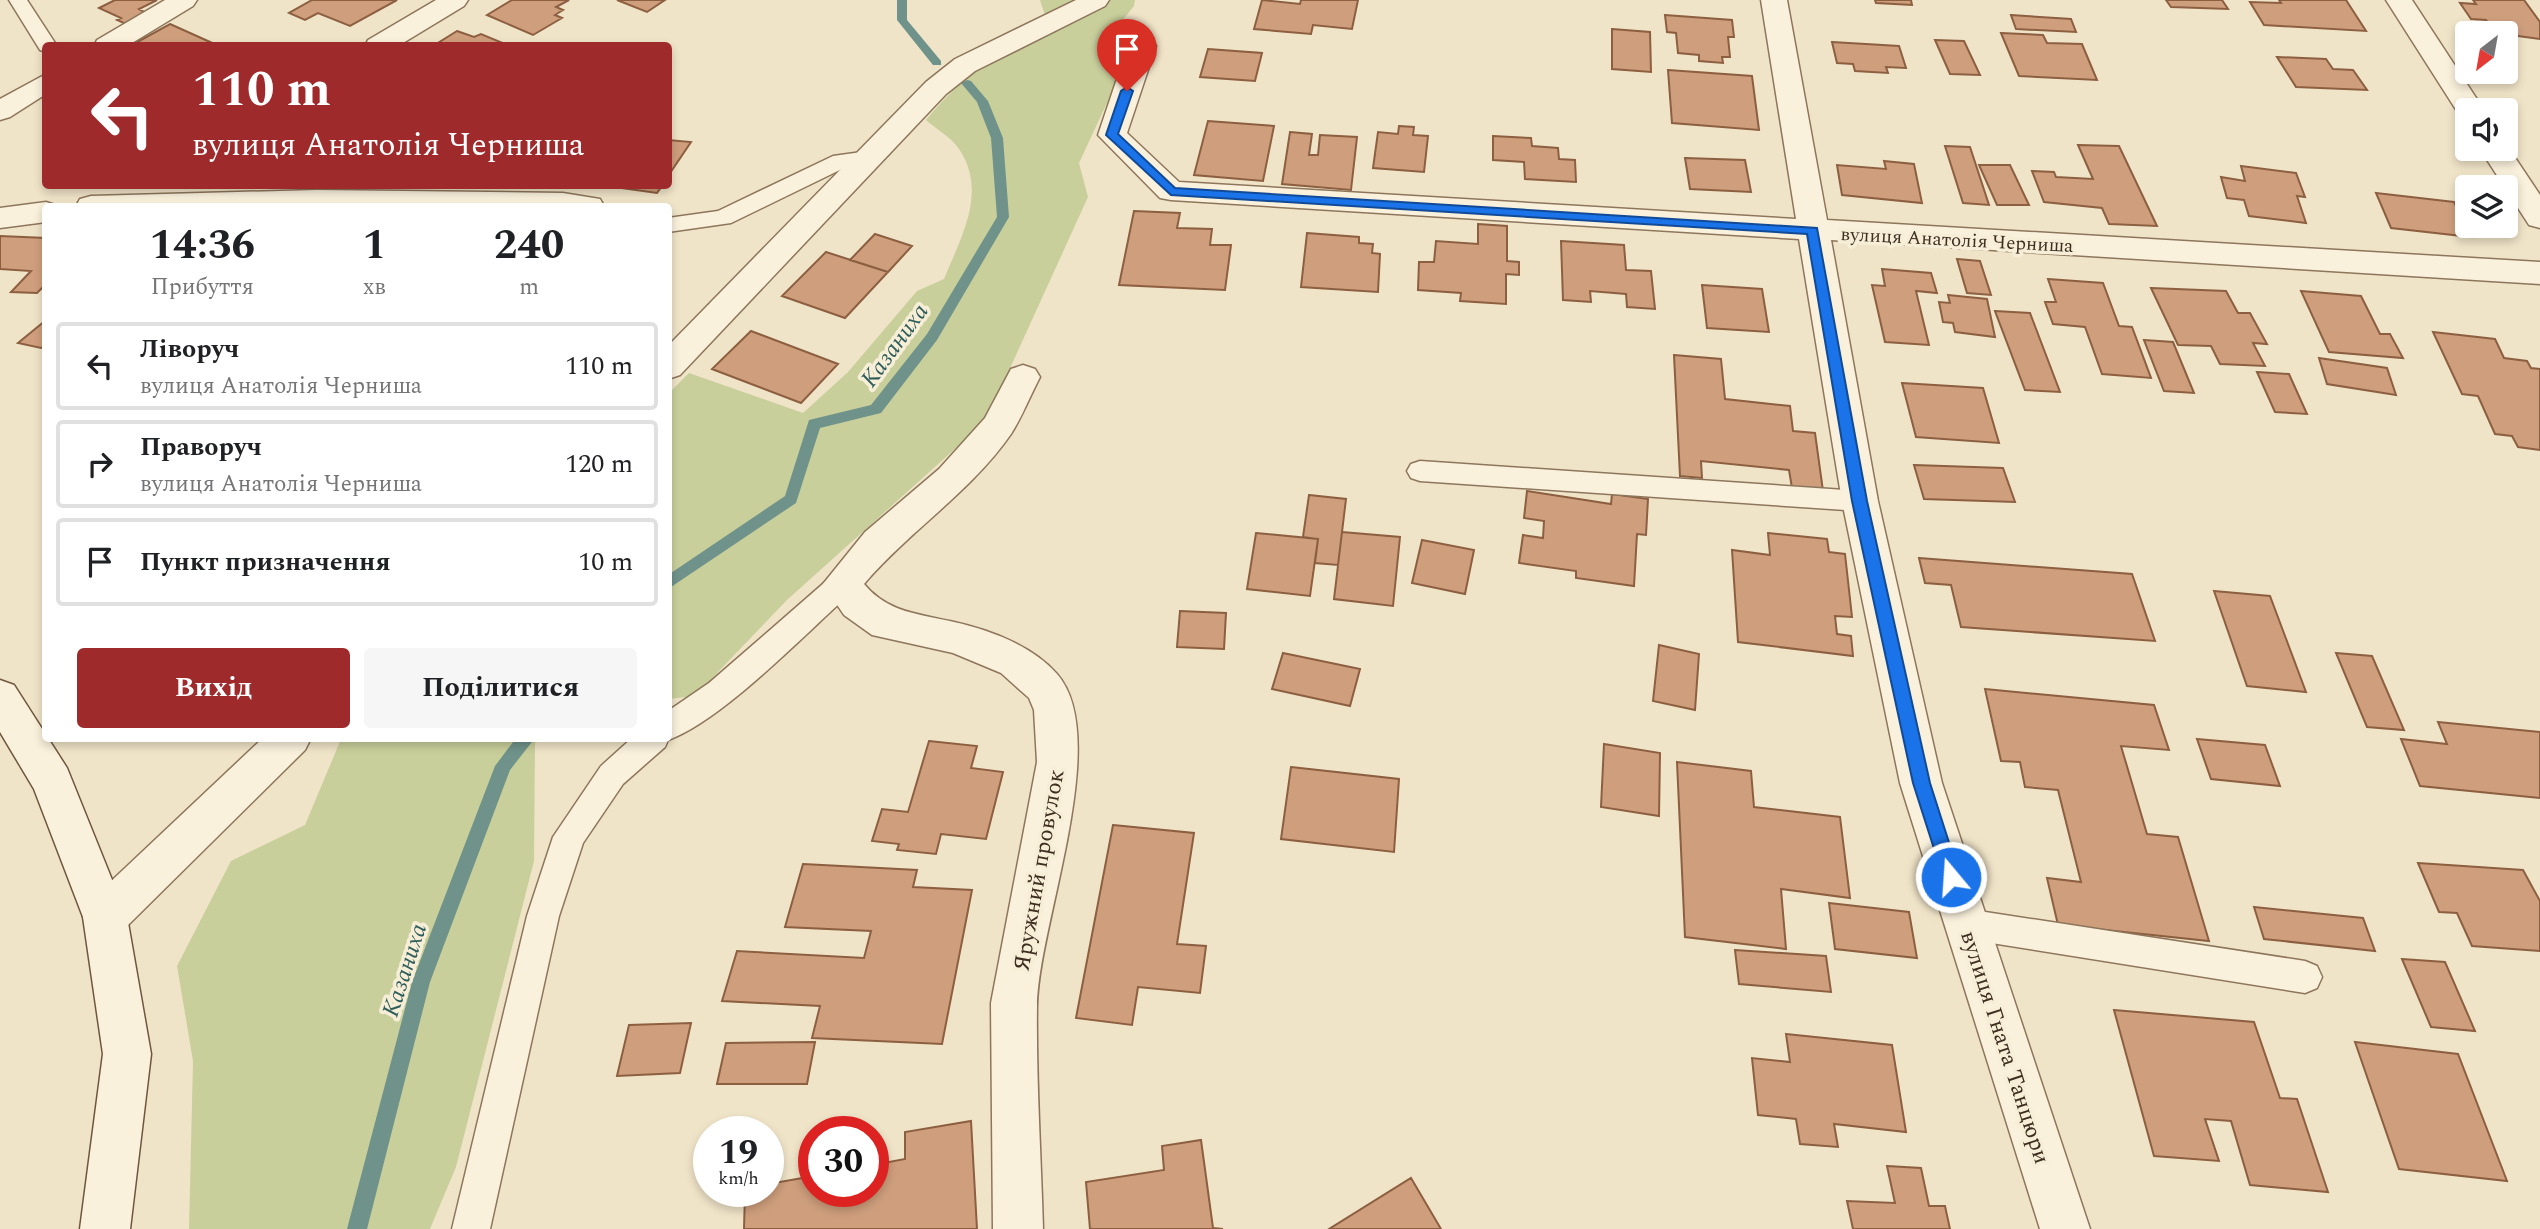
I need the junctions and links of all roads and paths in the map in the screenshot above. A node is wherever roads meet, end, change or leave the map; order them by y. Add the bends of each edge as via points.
1 (18, 0) edge
2 (184, 0) edge
3 (455, 0) edge
4 (1096, 0) edge
5 (1774, 0) edge
6 (2399, 0) edge
7 (44, 42) edge
8 (114, 42) edge
9 (384, 42) edge
10 (1142, 46) dead end
11 (42, 85) edge
12 (2462, 98) edge
13 (0, 111) edge
14 (869, 158) junction
15 (2503, 161) edge
16 (133, 189) edge
17 (105, 203) edge
18 (208, 203) edge
19 (563, 203) edge
20 (42, 213) edge
21 (0, 218) edge
22 (2540, 218) edge
23 (672, 224) edge
24 (1813, 231) junction
25 (2540, 273) edge
26 (672, 363) edge
27 (1023, 377) dead end
28 (1420, 471) dead end
29 (1860, 501) junction
30 (842, 584) junction
31 (0, 697) edge
32 (672, 724) edge
33 (287, 742) edge
34 (648, 742) edge
35 (105, 917) junction
36 (1966, 924) junction
37 (2305, 977) dead end
38 (105, 1229) edge
39 (471, 1229) edge
40 (1018, 1229) edge
41 (2065, 1229) edge

1 - 7 lane
2 - 8 street
3 - 9 street
4 - 14 street via 965,65 936,88
5 - 24 street, вулиця Гната Танцюри
6 - 12 street
10 - 24 street, вулиця Анатолія Черниша via 1112,135 1171,191
11 - 13 street
14 - 23 lane via 841,160 723,218
14 - 26 street
15 - 22 street
16 - 17 street
18 - 19 street
20 - 21 street
24 - 25 street, вулиця Анатолія Черниша
24 - 29 street, вулиця Гната Танцюри
27 - 30 street via 998,426 961,468 878,542
28 - 29 lane
29 - 36 street, вулиця Гната Танцюри via 1921,783
30 - 32 lane via 719,692
30 - 40 street, Яружний провулок via 858,604 886,624 957,638 1016,661 1044,687 1054,710 1058,762 1014,1003
31 - 35 street via 52,781
33 - 35 street
34 - 39 lane via 611,775 569,837 543,916
35 - 38 street via 127,1054
36 - 37 lane
36 - 41 street, вулиця Гната Танцюри

